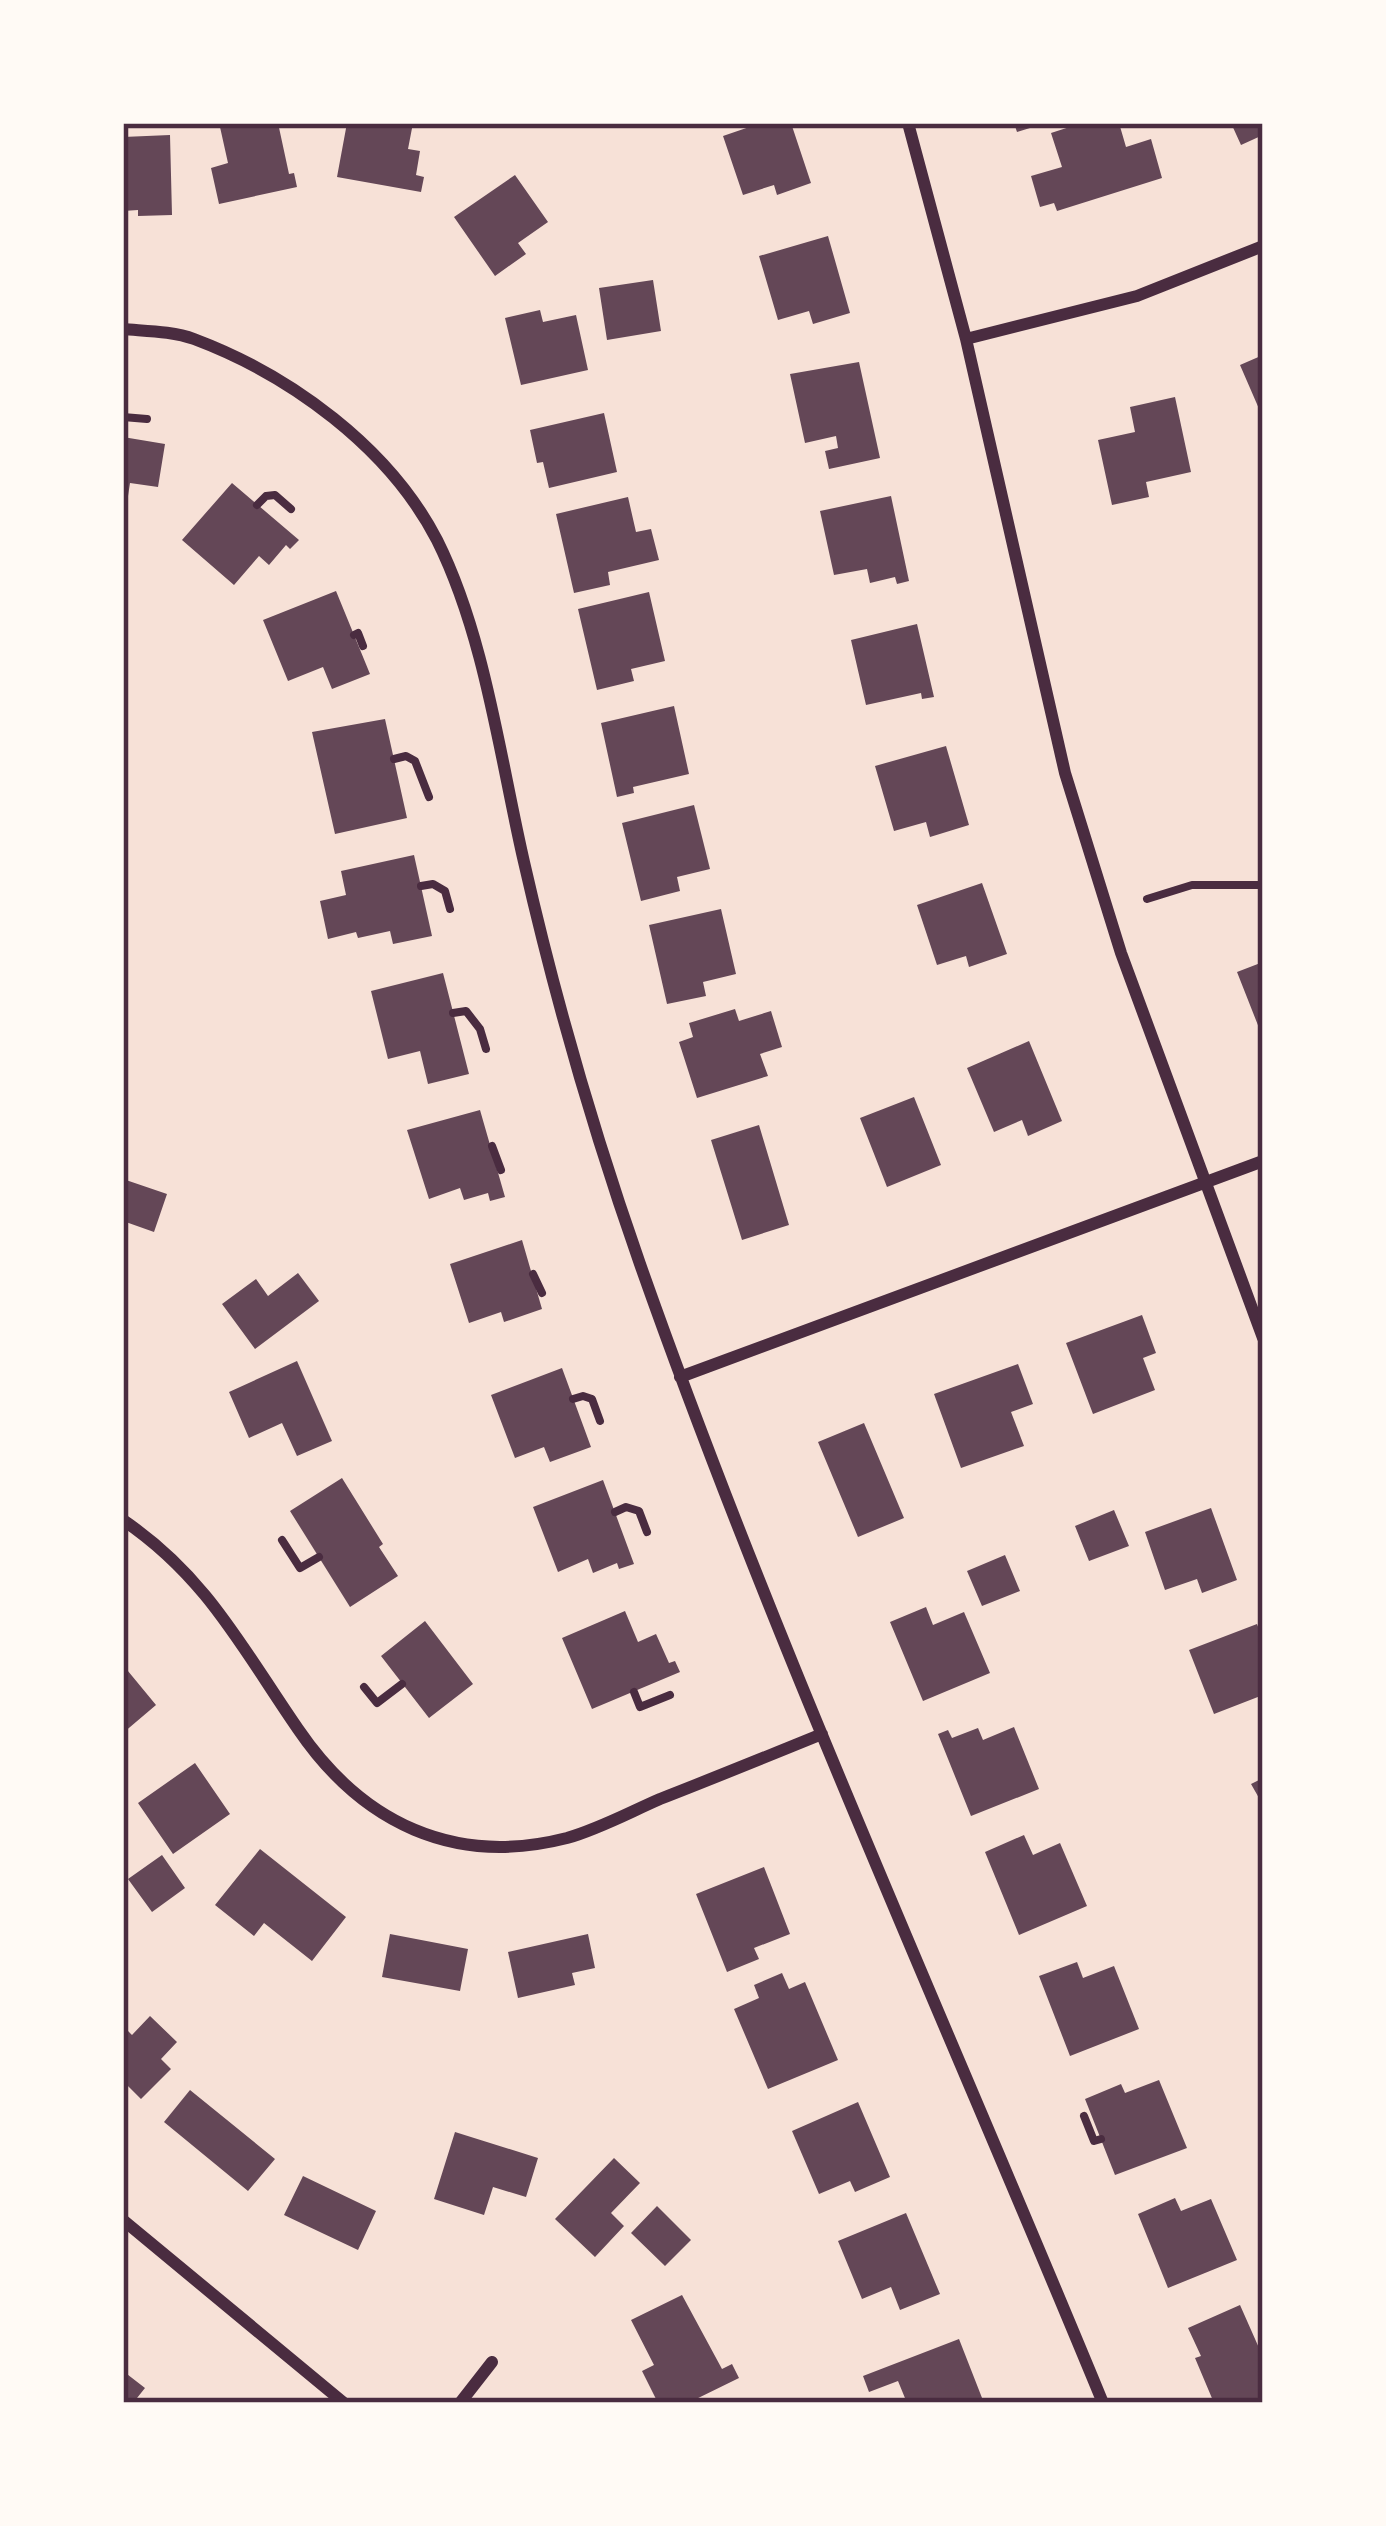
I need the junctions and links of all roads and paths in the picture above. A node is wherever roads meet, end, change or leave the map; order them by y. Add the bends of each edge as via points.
1 (908, 123) edge
2 (1263, 246) edge
3 (123, 328) edge
4 (966, 339) junction
5 (123, 417) edge
6 (147, 419) dead end
7 (257, 505) dead end
8 (291, 508) dead end
9 (354, 635) dead end
10 (363, 646) dead end
11 (394, 759) dead end
12 (429, 797) dead end
13 (1263, 885) edge
14 (421, 886) dead end
15 (1147, 899) dead end
16 (450, 909) dead end
17 (453, 1013) dead end
18 (486, 1049) dead end
19 (492, 1146) dead end
20 (1263, 1161) edge
21 (501, 1170) dead end
22 (1207, 1182) junction
23 (533, 1274) dead end
24 (542, 1293) dead end
25 (1263, 1338) edge
26 (680, 1376) junction
27 (573, 1399) dead end
28 (600, 1421) dead end
29 (616, 1512) dead end
30 (123, 1520) edge
31 (647, 1532) dead end
32 (283, 1540) dead end
33 (319, 1557) dead end
34 (402, 1684) dead end
35 (364, 1687) dead end
36 (634, 1692) dead end
37 (670, 1695) dead end
38 (822, 1734) junction
39 (1084, 2116) dead end
40 (1101, 2139) dead end
41 (123, 2220) edge
42 (492, 2362) dead end
43 (344, 2403) edge
44 (460, 2403) edge
45 (1103, 2403) edge

1 - 4 street
2 - 4 street via 1137,296
3 - 26 street via 189,336 283,382 375,452 435,537 468,616 593,1121
4 - 22 street via 1065,773 1121,953
5 - 6 path
7 - 8 path via 275,495
9 - 10 path
11 - 12 path via 416,761
13 - 15 path via 1192,885
14 - 16 path via 445,891
17 - 18 path via 466,1011
19 - 21 path
20 - 22 street
22 - 25 street
22 - 26 street
23 - 24 path
26 - 38 street
27 - 28 path via 592,1399
29 - 31 path via 639,1511
30 - 38 street via 205,1590 329,1770 422,1835 484,1847 571,1837
32 - 33 path via 300,1568
34 - 35 path via 377,1703
36 - 37 path via 640,1707
38 - 45 street
39 - 40 path via 1094,2141
41 - 43 street
42 - 44 street

